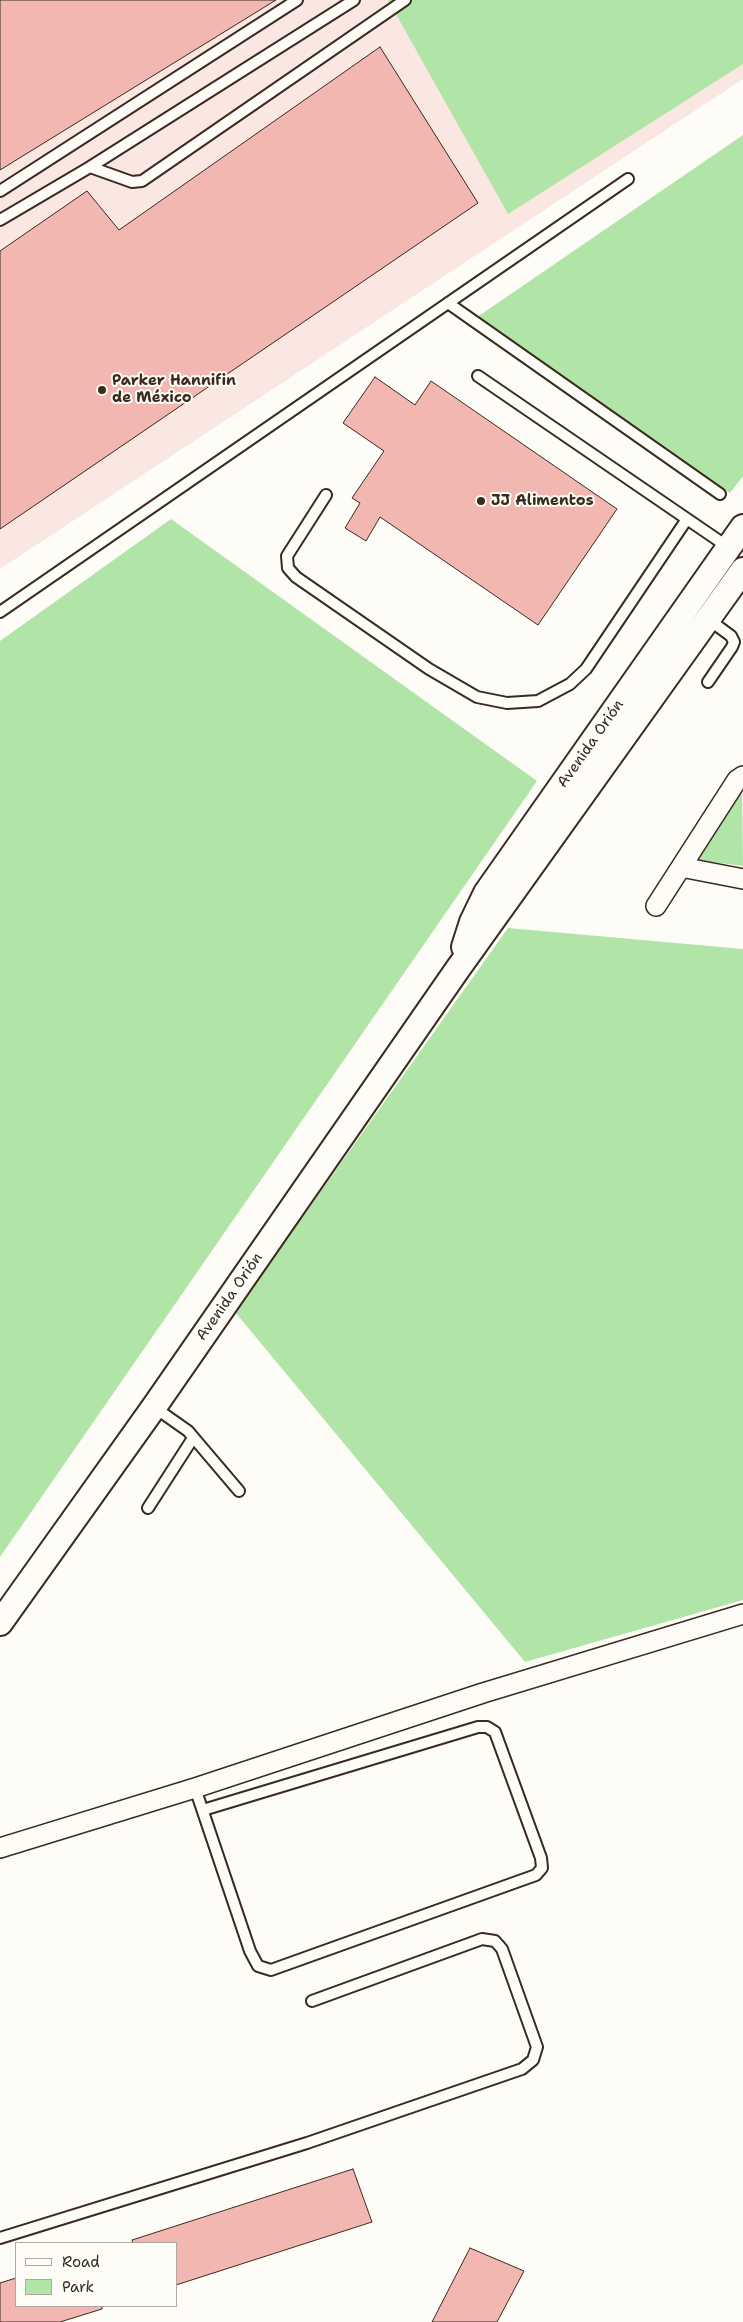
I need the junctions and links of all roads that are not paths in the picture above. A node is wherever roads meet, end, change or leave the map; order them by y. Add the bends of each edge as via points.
1 (297, 0) edge
2 (354, 0) edge
3 (406, 0) edge
4 (90, 167) junction
5 (628, 179) dead end
6 (0, 191) edge
7 (0, 220) edge
8 (448, 303) junction
9 (478, 376) dead end
10 (720, 494) dead end
11 (326, 495) dead end
12 (687, 519) junction
13 (743, 526) edge
14 (728, 547) junction
15 (743, 570) edge
16 (0, 612) edge
17 (708, 619) junction
18 (708, 682) dead end
19 (743, 776) edge
20 (682, 867) junction
21 (743, 878) edge
22 (656, 906) dead end
23 (457, 970) junction
24 (154, 1408) junction
25 (193, 1438) junction
26 (240, 1491) dead end
27 (148, 1508) dead end
28 (743, 1614) edge
29 (0, 1623) edge
30 (195, 1788) junction
31 (203, 1810) junction
32 (0, 1848) edge
33 (312, 2002) dead end
34 (0, 2238) edge

1 - 6 lane
2 - 4 lane
3 - 4 lane via 142,181 132,182
4 - 7 lane
5 - 8 lane
8 - 10 lane
8 - 16 lane
9 - 12 lane
11 - 12 lane via 287,556 288,568 296,577 429,669 477,697 508,703 538,701 570,684 586,669
12 - 14 lane
13 - 14 street, Avenida Orión
14 - 23 street, Avenida Orión via 486,893 472,922
15 - 17 street, Avenida Orión
17 - 18 lane via 731,636 734,642
17 - 23 street, Avenida Orión
19 - 20 street via 737,780
20 - 21 street
20 - 22 street
23 - 24 street, Avenida Orión
24 - 25 lane
24 - 29 street, Avenida Orión
25 - 26 lane
25 - 27 lane
28 - 30 street via 483,1693
30 - 31 lane
30 - 32 street
31 - 31 lane via 478,1727 488,1727 495,1732 542,1868 536,1875 272,1970 258,1966 250,1951
33 - 34 lane via 482,1939 495,1941 502,1949 537,2047 533,2060 522,2068 307,2143

